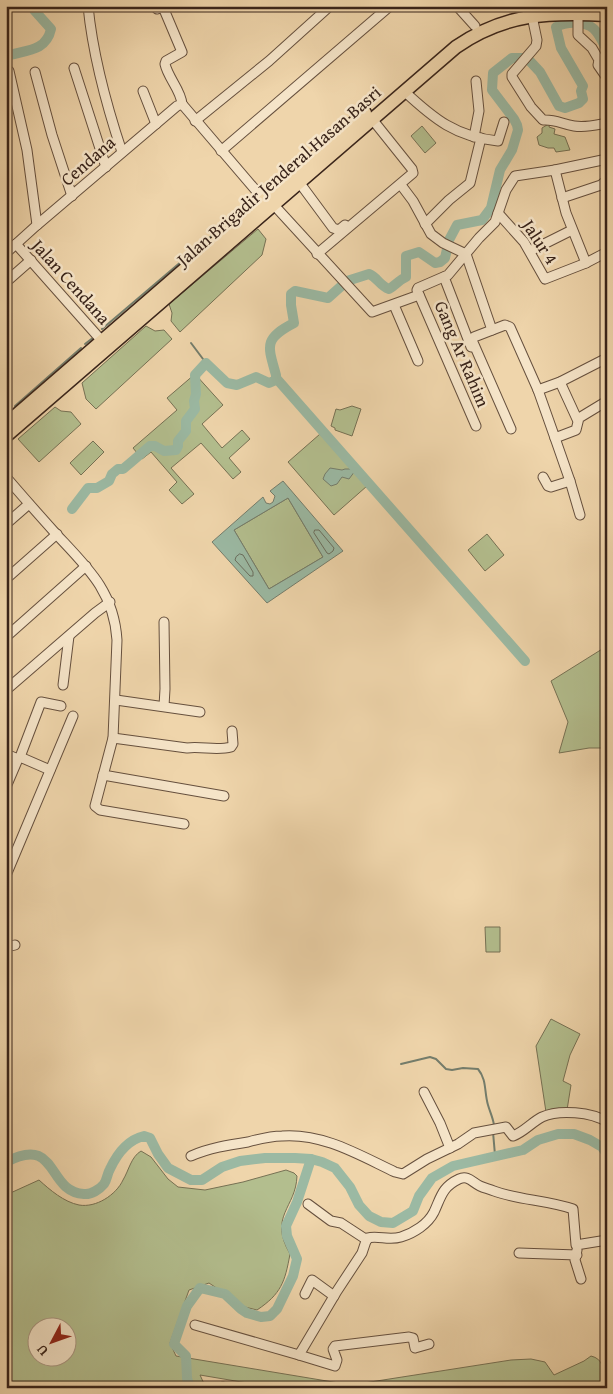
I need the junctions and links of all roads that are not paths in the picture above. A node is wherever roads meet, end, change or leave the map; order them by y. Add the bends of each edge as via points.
1 (88, 6) edge
2 (156, 6) edge
3 (330, 6) edge
4 (390, 6) edge
5 (457, 6) edge
6 (564, 6) edge
7 (607, 9) edge
8 (607, 15) edge
9 (532, 16) junction
10 (576, 18) edge
11 (475, 26) junction
12 (440, 55) junction
13 (74, 68) dead end
14 (9, 71) dead end
15 (35, 72) dead end
16 (607, 78) edge
17 (476, 81) dead end
18 (143, 91) dead end
19 (404, 91) junction
20 (182, 104) junction
21 (372, 119) junction
22 (195, 122) junction
23 (504, 122) dead end
24 (607, 122) edge
25 (156, 124) junction
26 (478, 138) junction
27 (335, 145) junction
28 (221, 151) junction
29 (122, 152) junction
30 (607, 159) edge
31 (106, 167) junction
32 (555, 170) junction
33 (409, 175) junction
34 (607, 180) edge
35 (299, 182) junction
36 (401, 185) junction
37 (72, 196) junction
38 (562, 198) junction
39 (268, 202) junction
40 (498, 213) junction
41 (424, 224) junction
42 (37, 225) junction
43 (572, 230) junction
44 (16, 244) junction
45 (530, 251) junction
46 (7, 252) edge
47 (607, 252) edge
48 (317, 254) junction
49 (466, 254) junction
50 (31, 260) junction
51 (586, 263) junction
52 (444, 277) junction
53 (6, 282) edge
54 (419, 295) junction
55 (394, 305) junction
56 (492, 330) junction
57 (102, 341) junction
58 (607, 358) edge
59 (418, 361) dead end
60 (560, 382) junction
61 (538, 390) junction
62 (491, 396) dead end
63 (607, 401) edge
64 (577, 419) junction
65 (6, 424) edge
66 (476, 426) dead end
67 (511, 429) dead end
68 (6, 436) edge
69 (555, 438) junction
70 (543, 476) dead end
71 (6, 477) edge
72 (570, 481) junction
73 (29, 504) junction
74 (580, 515) dead end
75 (6, 524) edge
76 (57, 534) junction
77 (86, 566) junction
78 (6, 579) edge
79 (110, 602) junction
80 (164, 622) dead end
81 (69, 636) junction
82 (6, 637) edge
83 (63, 685) dead end
84 (6, 690) edge
85 (116, 700) junction
86 (61, 706) dead end
87 (164, 706) junction
88 (200, 712) dead end
89 (73, 716) dead end
90 (232, 731) dead end
91 (113, 738) junction
92 (6, 754) edge
93 (19, 758) junction
94 (50, 770) junction
95 (103, 775) junction
96 (6, 787) edge
97 (224, 796) dead end
98 (184, 824) dead end
99 (7, 873) edge
100 (424, 1092) dead end
101 (607, 1122) edge
102 (450, 1148) junction
103 (191, 1156) dead end
104 (308, 1204) dead end
105 (367, 1240) junction
106 (607, 1240) edge
107 (576, 1245) junction
108 (519, 1253) dead end
109 (577, 1255) junction
110 (581, 1279) dead end
111 (305, 1294) dead end
112 (334, 1296) junction
113 (195, 1325) dead end
114 (429, 1344) dead end
115 (299, 1356) junction

1 - 29 street via 102,88
2 - 20 street via 157,9 163,7 182,52 165,64
3 - 22 street
4 - 28 street
5 - 11 street
6 - 11 highway, Jalan Brigadir Jenderal Hasan Basri via 503,14
7 - 10 highway, Jalan Brigadir Jenderal Hasan Basri
8 - 10 highway, Jalan Brigadir Jenderal Hasan Basri
9 - 10 highway, Jalan Brigadir Jenderal Hasan Basri via 568,12
9 - 12 highway, Jalan Brigadir Jenderal Hasan Basri via 482,31
9 - 24 street via 537,42 512,77 531,107 541,119 574,126
10 - 16 street via 579,37 595,54
11 - 12 highway, Jalan Brigadir Jenderal Hasan Basri
12 - 19 highway, Jalan Brigadir Jenderal Hasan Basri
12 - 27 highway, Jalan Brigadir Jenderal Hasan Basri
13 - 31 street
14 - 42 street via 27,150
15 - 37 street
17 - 26 street
18 - 25 street
19 - 21 highway, Jalan Brigadir Jenderal Hasan Basri
19 - 26 street via 444,124
20 - 22 street
20 - 25 street, Cendana
21 - 27 highway, Jalan Brigadir Jenderal Hasan Basri
21 - 33 street via 412,169
22 - 28 street
23 - 26 street via 499,140
25 - 29 street, Cendana
26 - 41 street via 470,183
27 - 35 highway, Jalan Brigadir Jenderal Hasan Basri
27 - 39 highway, Jalan Brigadir Jenderal Hasan Basri
28 - 39 street
29 - 31 street, Cendana
30 - 32 street
31 - 37 street, Cendana
32 - 38 street
32 - 40 street via 515,176
33 - 35 street via 339,230 328,223
33 - 36 street
34 - 38 street
35 - 39 highway, Jalan Brigadir Jenderal Hasan Basri
36 - 41 street
36 - 48 street
37 - 42 street, Cendana
38 - 43 street
39 - 48 street
39 - 57 highway, Jalan Brigadir Jenderal Hasan Basri
39 - 68 highway, Jalan Brigadir Jenderal Hasan Basri
40 - 45 street, Jalur 4
40 - 49 street via 495,222
41 - 49 street via 447,246
42 - 44 street, Cendana
43 - 45 street
43 - 51 street
44 - 46 street, Cendana
44 - 50 street, Jalan Cendana
45 - 51 street, Jalur 4 via 545,279
47 - 51 street
48 - 55 street via 369,310 375,312
49 - 52 street
49 - 56 street
50 - 53 street
50 - 57 street, Jalan Cendana
52 - 54 street via 419,287
52 - 62 street
54 - 55 street
54 - 66 street, Gang Ar Rahim
55 - 59 street
56 - 61 street via 505,325 510,327
56 - 67 street via 472,340
57 - 65 highway, Jalan Brigadir Jenderal Hasan Basri
58 - 60 street
60 - 61 street
60 - 64 street
61 - 69 street
63 - 64 street
64 - 69 street via 576,430
69 - 72 street
70 - 72 street via 551,487
71 - 73 street
72 - 74 street
73 - 75 street
73 - 76 street
76 - 77 street
76 - 78 street
77 - 79 street
77 - 82 street
79 - 81 street
79 - 85 street via 117,640
80 - 87 street
81 - 83 street
81 - 84 street
85 - 87 street
85 - 91 street
86 - 93 street via 41,702
87 - 88 street
89 - 94 street
90 - 91 street via 233,744 225,749 187,748
91 - 95 street
92 - 93 street
93 - 94 street
93 - 96 street
94 - 99 street
95 - 97 street
95 - 98 street via 95,806 100,810
100 - 102 street
101 - 102 street via 598,1116 564,1112 545,1116 513,1136 506,1127 494,1128 477,1132
102 - 103 street via 402,1174 328,1141 303,1136 266,1137 208,1149
104 - 105 street via 330,1221 341,1223
105 - 107 street via 370,1237 388,1240 402,1237 419,1228 434,1213 442,1192 464,1178 500,1194 573,1209
105 - 112 street
106 - 107 street
107 - 109 street
108 - 109 street
109 - 110 street via 575,1260
111 - 112 street via 312,1280
112 - 115 street
113 - 115 street
114 - 115 street via 415,1348 413,1338 409,1337 335,1346 334,1366

